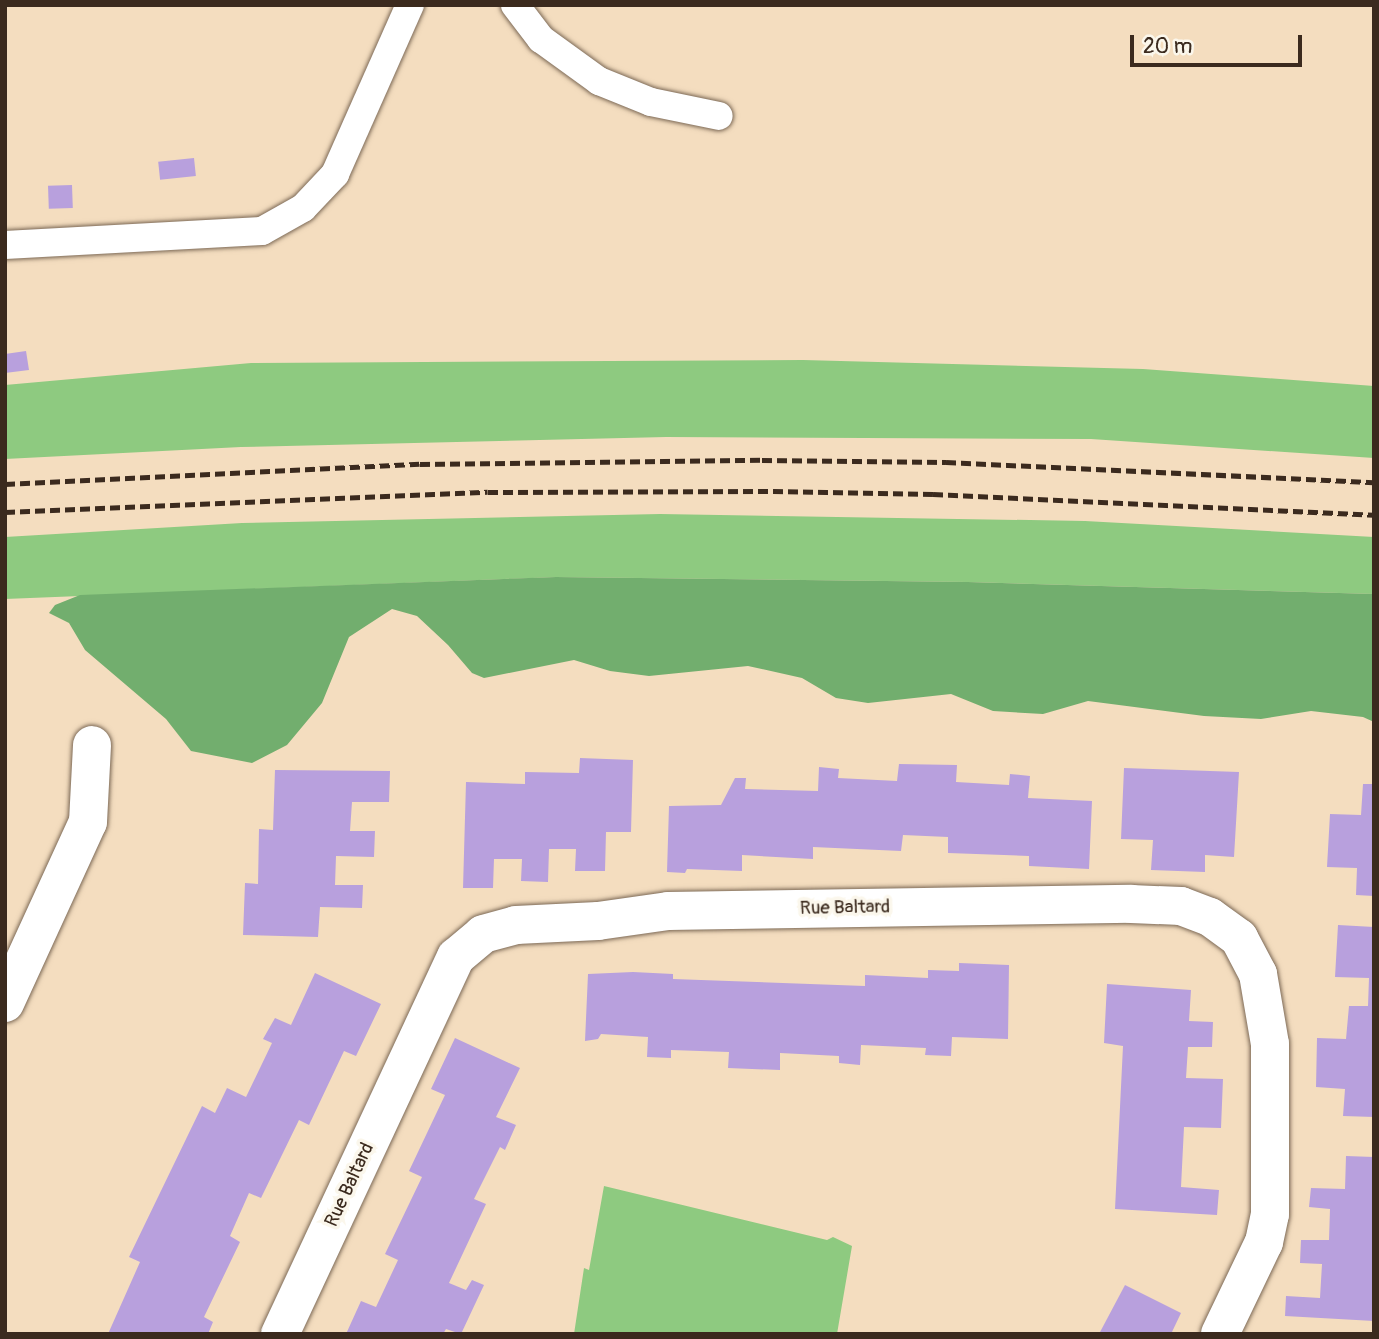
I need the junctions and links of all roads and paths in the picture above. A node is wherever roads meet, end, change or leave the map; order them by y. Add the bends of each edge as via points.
1 (410, 5) edge
2 (515, 5) edge
3 (719, 116) dead end
4 (5, 245) edge
5 (92, 745) dead end
6 (5, 1003) edge
7 (280, 1334) edge
8 (1220, 1334) edge

1 - 4 lane via 335,174 303,208 262,231
2 - 3 lane via 541,39 599,81 651,102
5 - 6 street via 88,822
7 - 8 street, Rue Baltard via 456,957 483,934 516,925 598,921 668,911 1131,904 1181,906 1210,917 1239,938 1258,974 1270,1044 1270,1214 1264,1242

